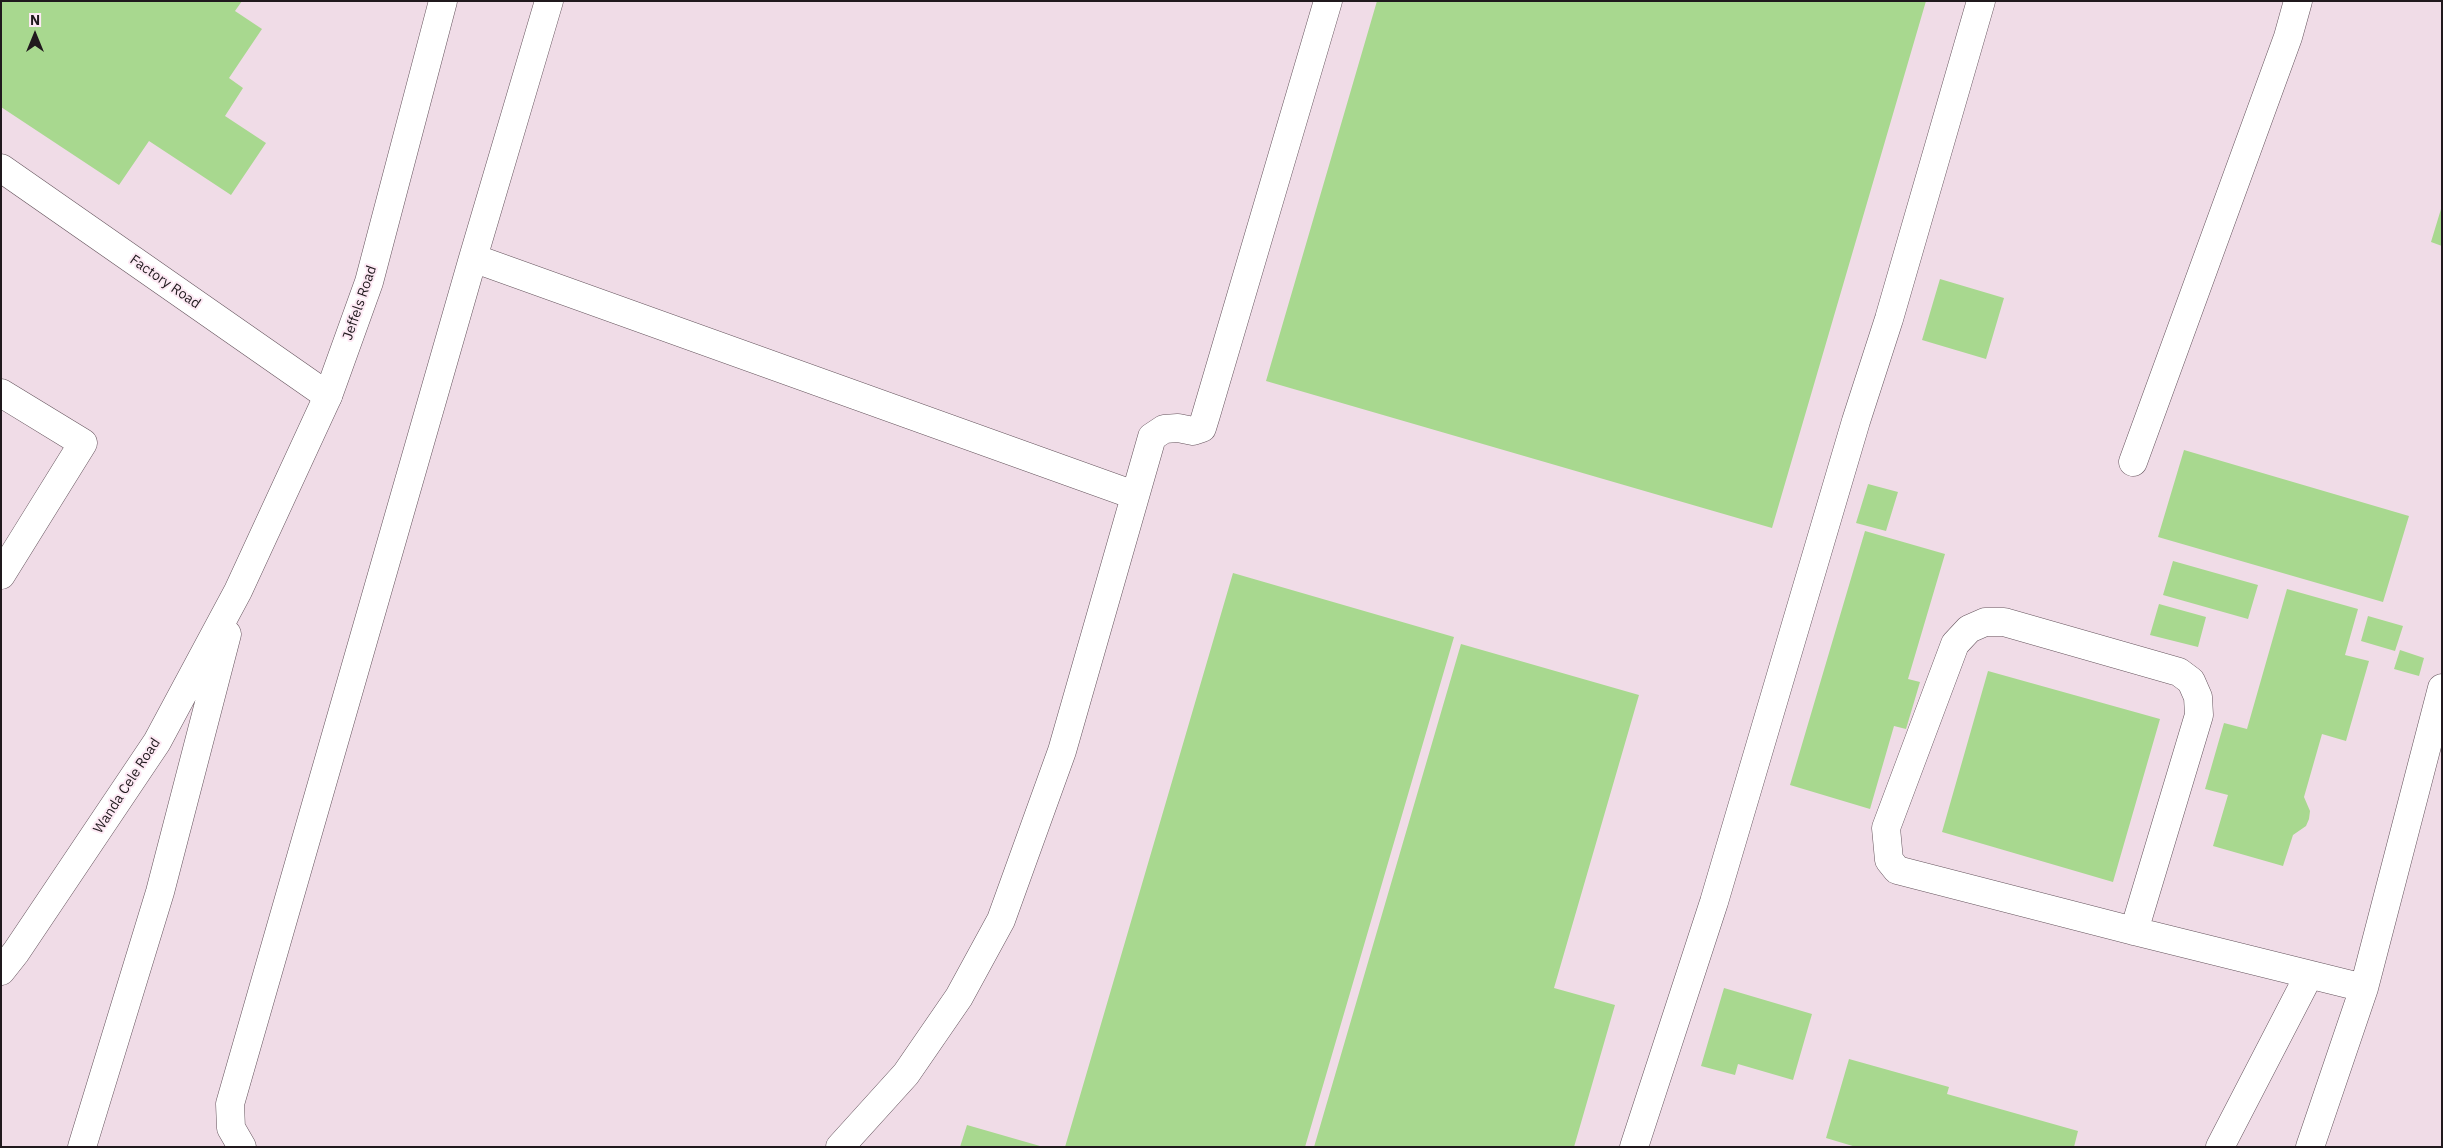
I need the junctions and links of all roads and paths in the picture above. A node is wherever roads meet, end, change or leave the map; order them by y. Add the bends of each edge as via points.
1 (443, 1) edge
2 (549, 1) edge
3 (1328, 1) edge
4 (1981, 1) edge
5 (2298, 1) edge
6 (1, 168) edge
7 (473, 258) junction
8 (1, 393) edge
9 (328, 396) junction
10 (2132, 462) dead end
11 (1134, 495) junction
12 (1, 575) edge
13 (238, 591) junction
14 (2442, 688) edge
15 (2134, 931) junction
16 (1, 971) edge
17 (2309, 975) junction
18 (2364, 988) junction
19 (82, 1147) edge
20 (242, 1147) edge
21 (840, 1147) edge
22 (1634, 1147) edge
23 (2220, 1147) edge
24 (2310, 1147) edge

1 - 9 main road, Jeffels Road via 369,282
2 - 7 main road
3 - 11 main road via 1202,428 1193,431 1164,429 1152,437
4 - 22 main road via 1714,902
5 - 10 main road via 2288,37
6 - 9 main road, Factory Road
7 - 11 main road
7 - 20 main road via 230,1104 230,1128
8 - 12 main road via 83,444
9 - 13 main road, Jeffels Road
11 - 21 main road via 1062,751 1001,920 959,997 906,1074
13 - 16 main road, Wanda Cele Road via 157,742
13 - 19 main road via 160,892
14 - 18 main road
15 - 15 main road via 1897,870 1889,860 1886,828 1956,644 1969,629 1985,622 2004,622 2179,672 2191,681 2198,697 2200,715
15 - 17 main road
17 - 18 main road
17 - 23 main road
18 - 24 main road

